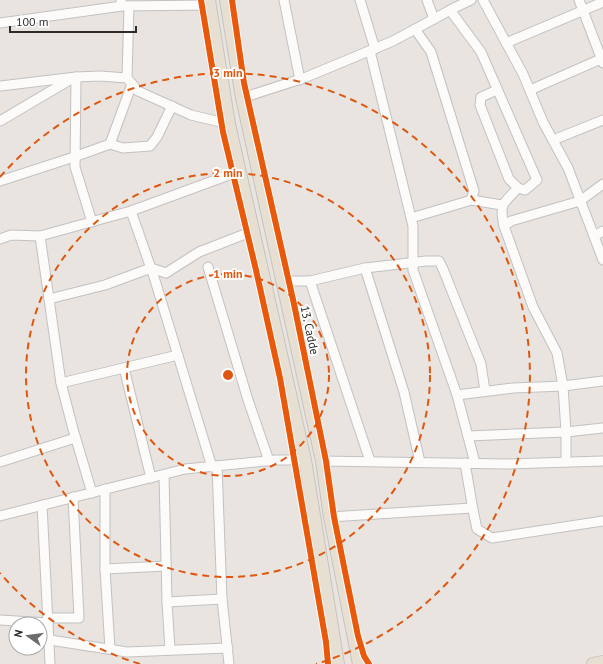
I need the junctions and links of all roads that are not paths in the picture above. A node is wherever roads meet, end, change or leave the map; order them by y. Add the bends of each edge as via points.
1 (226, 0) edge
2 (284, 0) edge
3 (361, 0) edge
4 (427, 0) edge
5 (471, 0) edge
6 (483, 0) edge
7 (579, 0) edge
8 (209, 2) edge
9 (603, 2) edge
10 (124, 4) edge
11 (450, 10) junction
12 (582, 10) junction
13 (434, 19) junction
14 (0, 23) edge
15 (415, 29) junction
16 (506, 43) junction
17 (372, 50) junction
18 (602, 60) edge
19 (76, 77) junction
20 (300, 80) junction
21 (130, 81) junction
22 (0, 86) edge
23 (497, 90) junction
24 (530, 90) junction
25 (242, 98) junction
26 (172, 106) junction
27 (603, 120) edge
28 (0, 121) edge
29 (229, 124) junction
30 (553, 140) junction
31 (110, 144) junction
32 (74, 157) junction
33 (240, 171) junction
34 (0, 181) edge
35 (603, 184) edge
36 (518, 188) junction
37 (471, 200) junction
38 (580, 201) junction
39 (502, 205) junction
40 (131, 211) junction
41 (411, 218) junction
42 (92, 222) junction
43 (504, 226) junction
44 (253, 231) junction
45 (603, 231) edge
46 (40, 236) junction
47 (594, 236) junction
48 (1, 237) edge
49 (603, 260) edge
50 (413, 264) junction
51 (208, 267) dead end
52 (151, 268) junction
53 (365, 268) junction
54 (282, 281) junction
55 (310, 281) junction
56 (49, 300) junction
57 (178, 355) junction
58 (124, 368) junction
59 (603, 381) edge
60 (61, 383) junction
61 (563, 386) junction
62 (485, 392) junction
63 (457, 395) junction
64 (603, 428) edge
65 (566, 432) junction
66 (468, 436) junction
67 (75, 438) junction
68 (305, 460) junction
69 (269, 461) junction
70 (322, 461) junction
71 (370, 461) junction
72 (603, 461) edge
73 (0, 462) edge
74 (420, 462) junction
75 (566, 462) junction
76 (465, 463) junction
77 (475, 463) junction
78 (215, 466) junction
79 (164, 474) junction
80 (151, 478) junction
81 (105, 489) junction
82 (92, 493) junction
83 (73, 497) junction
84 (42, 505) junction
85 (472, 508) junction
86 (0, 516) edge
87 (330, 517) junction
88 (603, 521) edge
89 (166, 566) junction
90 (105, 568) junction
91 (222, 599) junction
92 (167, 602) junction
93 (48, 616) edge
94 (48, 620) joint
95 (332, 627) junction
96 (50, 640) junction
97 (228, 648) junction
98 (110, 650) junction
99 (170, 650) junction
100 (337, 661) edge
101 (359, 661) edge
102 (603, 662) edge
103 (50, 664) edge
104 (229, 664) edge
105 (346, 664) edge
106 (593, 664) edge

1 - 25 main road, 13. Cadde
2 - 20 street
3 - 17 street
4 - 13 street
5 - 11 street
6 - 16 street
7 - 12 street
8 - 10 street
8 - 29 main road
9 - 12 street
10 - 14 street
10 - 21 street
11 - 13 street
11 - 23 street via 481,52
12 - 16 street
12 - 18 street
13 - 15 street
15 - 17 street
15 - 37 street via 431,52 474,191
16 - 24 street
17 - 20 street
17 - 41 street
18 - 24 street
19 - 21 street via 100,76
19 - 22 street
19 - 28 street
19 - 32 street
20 - 25 street
21 - 26 street via 138,91
21 - 31 street
23 - 36 street via 480,97 480,105 509,180
23 - 36 street via 537,180 526,190
24 - 30 street
25 - 54 main road, 13. Cadde
26 - 29 street via 191,115
26 - 31 street via 150,146 123,148
27 - 30 street
29 - 33 main road
30 - 38 street via 568,168
31 - 32 street
32 - 34 street
32 - 42 street
33 - 40 street
33 - 44 main road
35 - 38 street
36 - 39 street
37 - 39 street
37 - 41 street
38 - 43 street via 511,221
38 - 47 street
39 - 43 street
40 - 42 street
40 - 52 street
41 - 50 street
42 - 46 street
43 - 61 street via 533,307 557,353
44 - 52 street via 199,252 166,273
44 - 68 main road
45 - 47 street
46 - 48 street
46 - 56 street
47 - 49 street
50 - 53 street
50 - 62 street via 438,262 443,269 481,364
50 - 63 street
51 - 69 street
52 - 56 street via 105,285
52 - 57 street
53 - 55 street
53 - 74 street via 404,392
54 - 55 street
54 - 70 main road, 13. Cadde
55 - 71 street
56 - 60 street
57 - 58 street
57 - 78 street
58 - 60 street
58 - 80 street
59 - 61 street
60 - 67 street
61 - 62 street
61 - 65 street
62 - 63 street
63 - 66 street
64 - 65 street
65 - 66 street
65 - 75 street
66 - 77 street
67 - 73 street
67 - 82 street
68 - 69 street
68 - 95 main road
69 - 78 street
70 - 71 street
70 - 87 main road, 13. Cadde
71 - 74 street
72 - 75 street
74 - 76 street
75 - 77 street
76 - 77 street
76 - 85 street
78 - 79 street
78 - 91 street
79 - 80 street
79 - 89 street
80 - 81 street
81 - 82 street
81 - 90 street
82 - 83 street
83 - 84 street
83 - 94 street via 79,618
84 - 86 street
84 - 93 street
85 - 87 street
85 - 88 street via 477,529 492,538
87 - 101 main road, 13. Cadde
89 - 90 street
89 - 92 street
90 - 98 street
91 - 92 street
91 - 97 street
92 - 99 street
94 - 96 street
95 - 100 main road
95 - 105 main road via 342,639
96 - 98 street
96 - 103 street
97 - 99 street
97 - 104 street
98 - 99 street
102 - 106 main road

